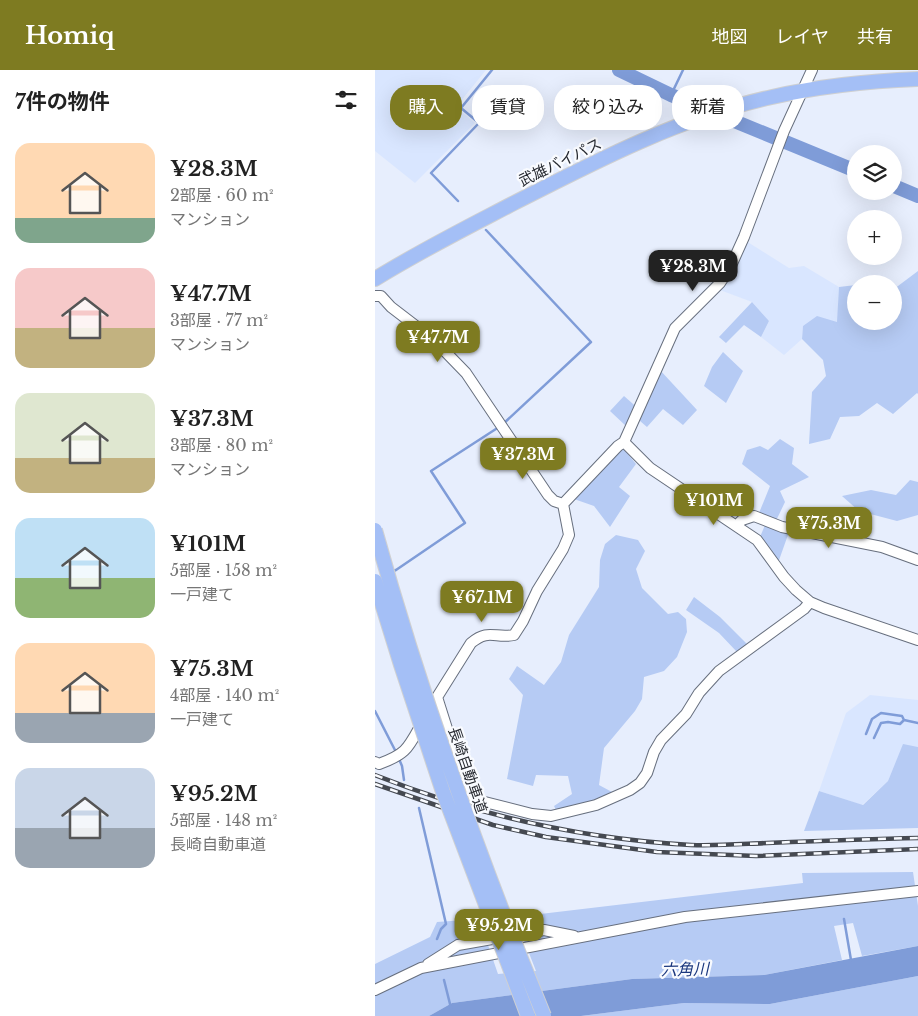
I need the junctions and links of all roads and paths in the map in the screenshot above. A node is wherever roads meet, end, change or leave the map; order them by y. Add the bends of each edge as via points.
1 (812, 70) edge
2 (918, 79) edge
3 (801, 91) junction
4 (375, 278) edge
5 (375, 296) edge
6 (624, 442) junction
7 (563, 504) junction
8 (737, 525) junction
9 (375, 530) edge
10 (918, 560) edge
11 (375, 581) edge
12 (810, 602) junction
13 (918, 640) edge
14 (437, 697) junction
15 (375, 762) edge
16 (918, 891) edge
17 (375, 990) edge
18 (528, 1016) edge
19 (544, 1016) edge

1 - 3 street
2 - 3 highway, 武雄バイパス via 870,81
3 - 4 highway, 武雄バイパス via 770,97 655,135 473,224
3 - 6 street via 730,268 720,283 675,328
5 - 7 street via 381,296 466,373 548,495
6 - 7 street
6 - 8 street via 650,468
7 - 14 street via 569,535 523,621 514,634 505,637 487,634 471,643
8 - 10 street via 754,516 782,527 883,547
8 - 12 street via 757,540 784,577
9 - 19 highway, 長崎自動車道, bridge via 413,660 456,788
11 - 18 highway, 長崎自動車道, bridge via 443,792
12 - 13 street
12 - 14 street via 708,681 686,714 661,740 640,783 596,806 551,816 469,798
14 - 15 street via 408,749 397,757 379,764
16 - 17 street via 685,917 421,968

